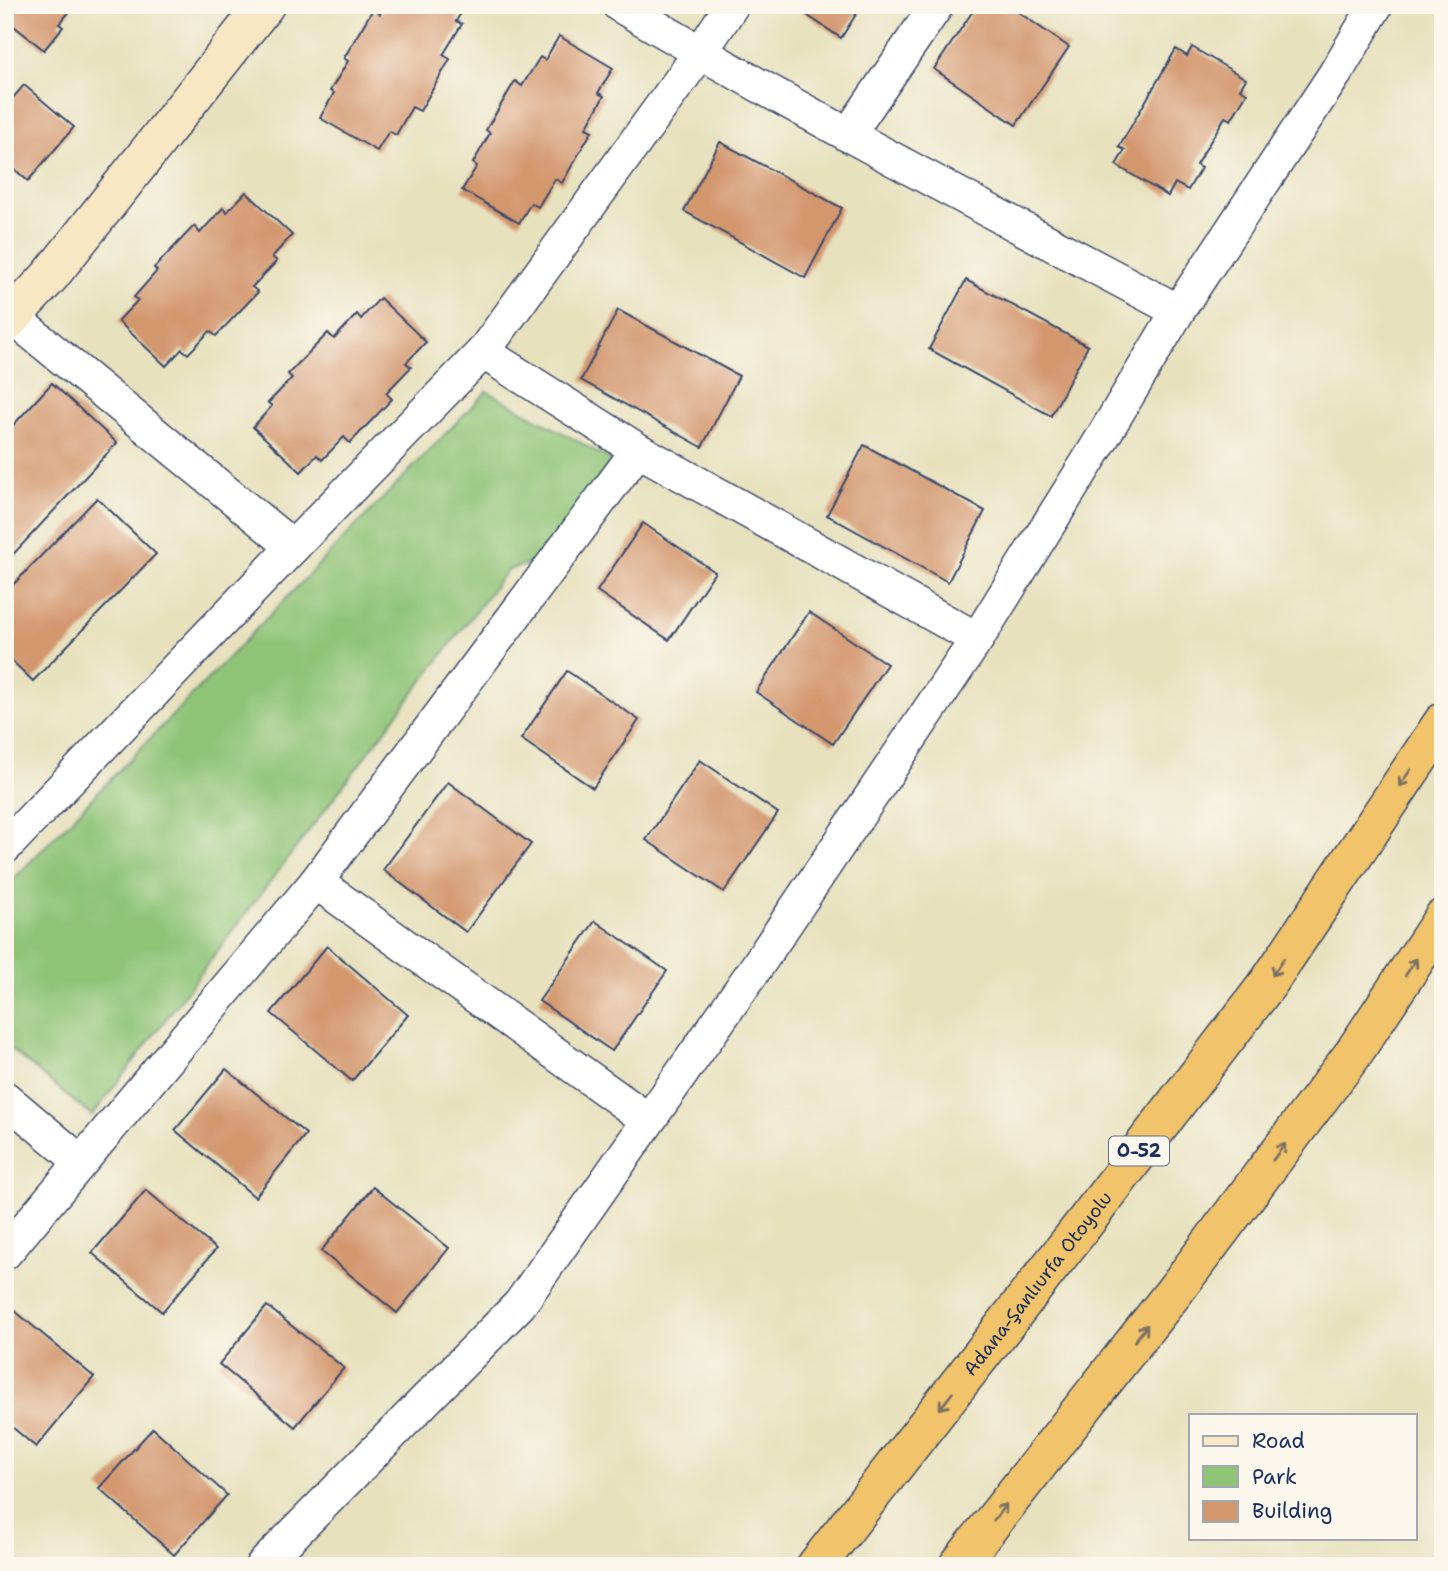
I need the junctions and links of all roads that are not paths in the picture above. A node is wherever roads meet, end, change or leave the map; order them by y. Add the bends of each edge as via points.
1 (265, 5) edge
2 (619, 5) edge
3 (732, 5) edge
4 (937, 5) edge
5 (1376, 5) edge
6 (700, 53) junction
7 (848, 135) junction
8 (1178, 311) junction
9 (9, 321) edge
10 (483, 352) junction
11 (638, 450) junction
12 (293, 547) junction
13 (977, 639) junction
14 (1443, 722) edge
15 (5, 848) edge
16 (316, 882) junction
17 (1443, 918) edge
18 (5, 1098) edge
19 (648, 1120) junction
20 (81, 1162) junction
21 (5, 1253) edge
22 (262, 1566) edge
23 (816, 1566) edge
24 (958, 1566) edge

1 - 9 street via 50,276
2 - 6 street
3 - 6 street
4 - 7 street
5 - 8 street
6 - 7 street
6 - 10 street
7 - 8 street
8 - 13 street
9 - 12 street
10 - 11 street
10 - 12 street
11 - 13 street
11 - 16 street
12 - 15 street
13 - 19 street
14 -> 23 highway, Adana-Şanlıurfa Otoyolu / O-52 via 1269,982
16 - 19 street
16 - 20 street
24 -> 17 highway via 1345,1065
18 - 20 street
19 - 22 street via 520,1304
20 - 21 street

